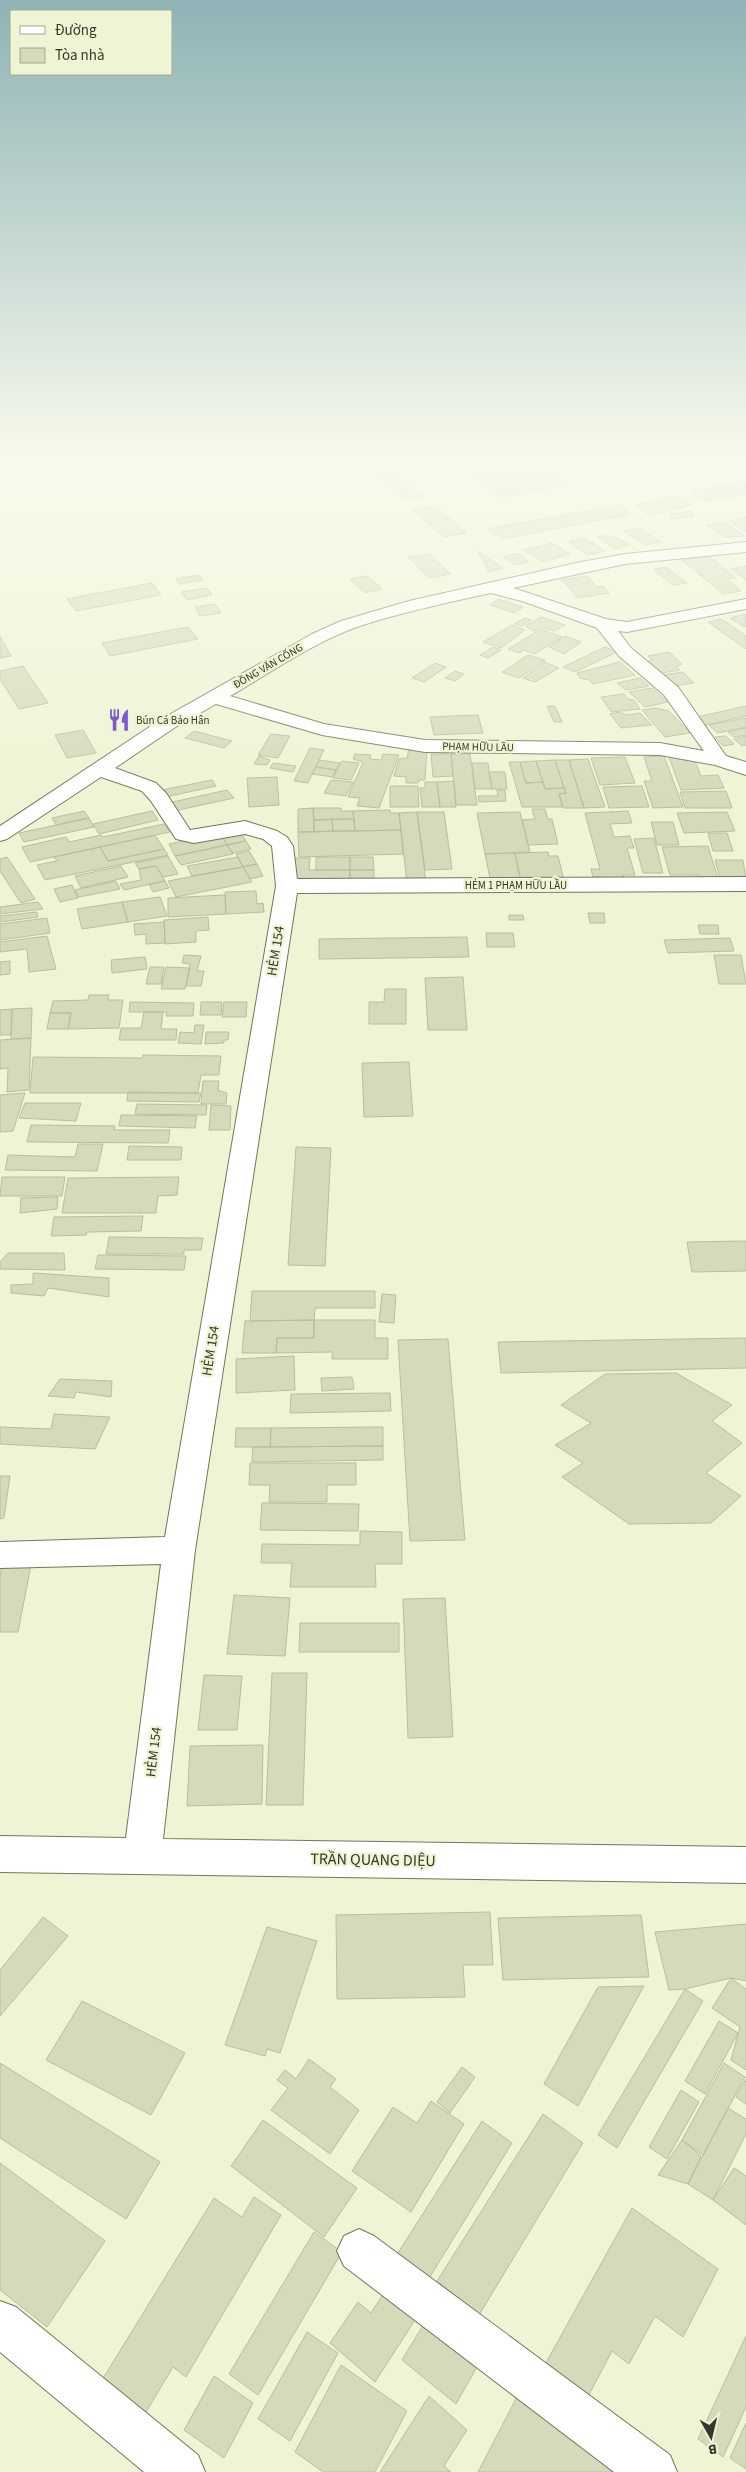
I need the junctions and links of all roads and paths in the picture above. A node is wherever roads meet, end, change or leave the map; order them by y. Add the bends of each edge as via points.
1 (547, 575) edge
2 (488, 587) junction
3 (746, 604) edge
4 (603, 624) junction
5 (214, 697) junction
6 (719, 760) junction
7 (99, 769) junction
8 (746, 769) edge
9 (0, 835) edge
10 (746, 884) edge
11 (287, 886) junction
12 (179, 1550) junction
13 (0, 1555) edge
14 (0, 1854) edge
15 (142, 1856) junction
16 (746, 1865) edge
17 (359, 2251) dead end
18 (0, 2323) edge
19 (181, 2472) edge
20 (653, 2472) edge

1 - 2 street, ĐỒNG VĂN CỐNG
2 - 4 street via 528,597
2 - 5 street, ĐỒNG VĂN CỐNG via 347,625
3 - 4 street via 627,627
4 - 6 street via 625,652 671,691
5 - 6 street, PHẠM HỮU LẦU via 322,729 425,746 660,749
5 - 7 street, ĐỒNG VĂN CỐNG
6 - 8 street, PHẠM HỮU LẦU
7 - 9 street, ĐỒNG VĂN CỐNG
7 - 11 street, HẺM 154 via 149,787 183,835 248,827 278,840 283,847
10 - 11 street, HẺM 1 PHẠM HỮU LẦU
11 - 12 street, HẺM 154
12 - 13 street
12 - 15 street, HẺM 154
14 - 15 street, TRẦN QUANG DIỆU
15 - 16 street, TRẦN QUANG DIỆU
17 - 20 street
18 - 19 street

